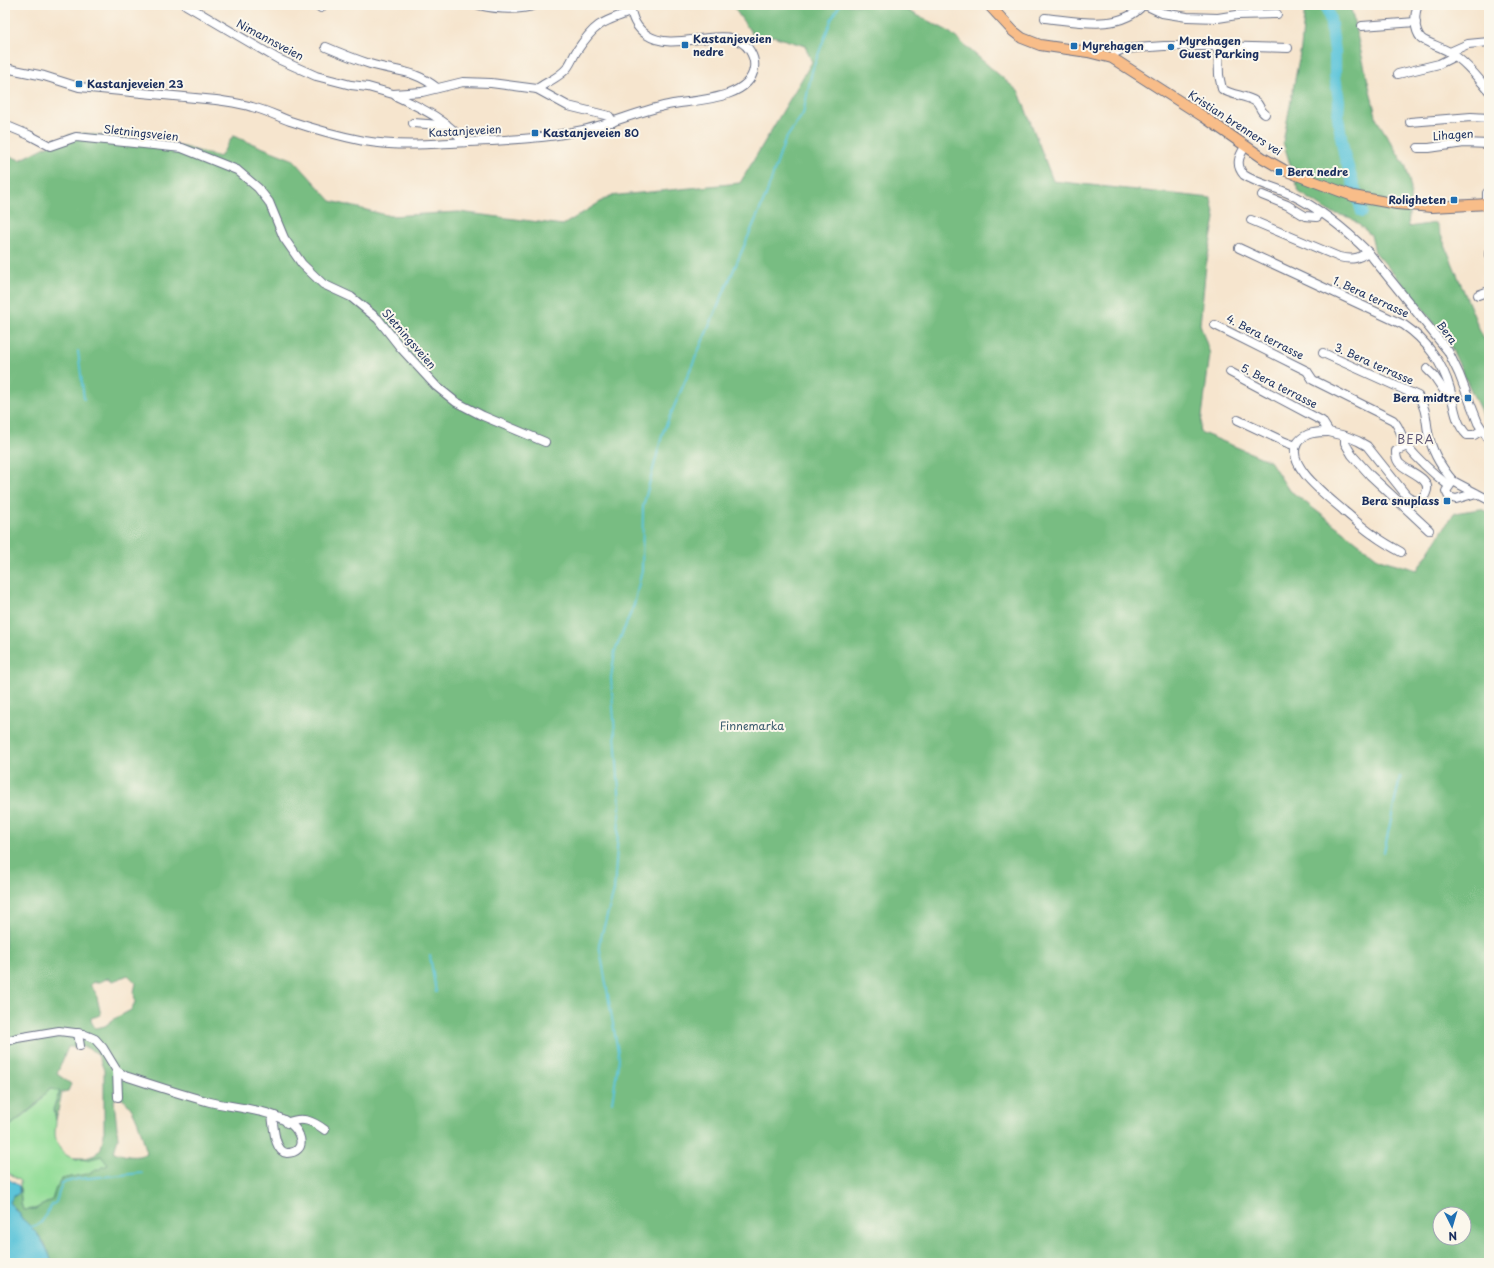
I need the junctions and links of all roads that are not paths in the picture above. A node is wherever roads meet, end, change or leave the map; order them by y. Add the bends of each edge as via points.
1 (186, 5) edge
2 (478, 5) edge
3 (536, 5) edge
4 (989, 5) edge
5 (1144, 5) edge
6 (1418, 5) edge
7 (631, 9) edge
8 (1277, 14) dead end
9 (1045, 18) dead end
10 (1416, 22) junction
11 (1362, 26) dead end
12 (1489, 42) edge
13 (1218, 46) junction
14 (326, 47) dead end
15 (1288, 48) dead end
16 (1452, 54) junction
17 (1112, 58) junction
18 (5, 68) edge
19 (1398, 74) dead end
20 (437, 88) junction
21 (537, 89) junction
22 (1489, 91) edge
23 (393, 94) junction
24 (1265, 114) dead end
25 (1489, 118) edge
26 (613, 122) junction
27 (1410, 122) dead end
28 (413, 123) dead end
29 (446, 124) junction
30 (5, 125) edge
31 (464, 142) junction
32 (1489, 144) edge
33 (1245, 147) junction
34 (1418, 148) dead end
35 (1488, 193) edge
36 (1262, 195) dead end
37 (1488, 204) edge
38 (1321, 212) junction
39 (1251, 220) dead end
40 (1239, 248) dead end
41 (1368, 252) junction
42 (1489, 253) edge
43 (1489, 256) edge
44 (1489, 291) edge
45 (1478, 295) dead end
46 (1215, 325) dead end
47 (1323, 353) dead end
48 (1427, 368) dead end
49 (1230, 372) dead end
50 (1452, 402) junction
51 (1238, 420) dead end
52 (1482, 430) junction
53 (1329, 432) junction
54 (1345, 436) junction
55 (1489, 440) edge
56 (545, 442) dead end
57 (1296, 446) junction
58 (1407, 446) junction
59 (1451, 484) junction
60 (1476, 493) junction
61 (1489, 500) edge
62 (1429, 530) dead end
63 (1401, 552) dead end
64 (78, 1033) junction
65 (5, 1042) edge
66 (80, 1046) dead end
67 (117, 1071) junction
68 (118, 1097) dead end
69 (272, 1116) junction
70 (287, 1123) junction
71 (326, 1130) dead end

1 - 23 street, Nimannsveien via 278,58 316,76
2 - 3 street via 506,9
4 - 17 main road, Kristian brenners vei via 1013,31 1031,42
5 - 8 street via 1162,13 1187,18
5 - 9 street via 1128,17 1115,21
6 - 10 street
7 - 21 street via 598,25 587,36 568,67
7 - 26 street, Kastanjeveien via 633,20 640,30 652,39 667,43 718,37 733,38 746,45 753,56 754,69 749,80 737,90 723,96 673,104
10 - 11 street
10 - 16 street via 1422,39
12 - 16 street via 1468,44
13 - 15 street
13 - 17 street via 1123,49 1115,52
13 - 24 street via 1222,89 1255,101
14 - 20 street via 370,64 420,76
16 - 19 street via 1439,64
16 - 22 street via 1471,70
17 - 33 main road, Kristian brenners vei via 1204,117
18 - 31 street, Kastanjeveien via 79,87 236,103 320,130 365,141 411,145
20 - 21 street via 463,82
20 - 23 street
21 - 26 street via 568,106 609,116
23 - 29 street via 429,111
25 - 27 street
26 - 31 street, Kastanjeveien via 547,136
28 - 29 street
29 - 31 street
30 - 56 street, Sletningsveien via 50,146 76,137 182,148 236,170 270,202 284,238 302,264 322,284 351,297 378,318 400,347 436,386 456,402 483,416
32 - 34 street, Lihagen via 1464,143
33 - 37 main road, Kristian brenners vei via 1284,170 1353,196 1413,206
33 - 38 street, Bera via 1238,162 1244,175 1291,195
35 - 37 street
36 - 38 street via 1305,216 1318,216
38 - 41 street, Bera via 1355,238
39 - 41 street via 1339,257 1355,259
40 - 50 street, 1. Bera terrasse via 1397,321 1415,332 1438,360 1448,383
41 - 52 street, Bera via 1448,352
42 - 43 street
44 - 45 street
46 - 58 street, 4. Bera terrasse via 1308,371 1313,380 1393,420 1398,425
47 - 59 street, 3. Bera terrasse via 1418,396 1426,414 1433,449
48 - 50 street
49 - 53 street, 5. Bera terrasse via 1322,420
50 - 52 street, 1. Bera terrasse via 1458,422 1467,435 1474,435
51 - 57 street
52 - 55 street, Bera
53 - 54 street
53 - 57 street via 1316,432 1305,436
54 - 58 street via 1367,446 1406,495 1414,501 1420,500 1428,490 1426,484 1399,464 1396,458 1396,451
54 - 62 street via 1345,443 1352,455
57 - 63 street via 1298,463 1308,479 1374,536
58 - 59 street, 4. Bera terrasse via 1420,460
59 - 60 street
59 - 60 street via 1446,491 1452,499
60 - 61 street
64 - 65 street via 49,1032
64 - 66 street
64 - 67 street via 94,1038
67 - 68 street
67 - 69 street via 125,1076 211,1103 252,1109
69 - 70 street
69 - 70 street via 276,1142 284,1153 292,1153 298,1149 301,1139 293,1126
70 - 71 street via 302,1118

